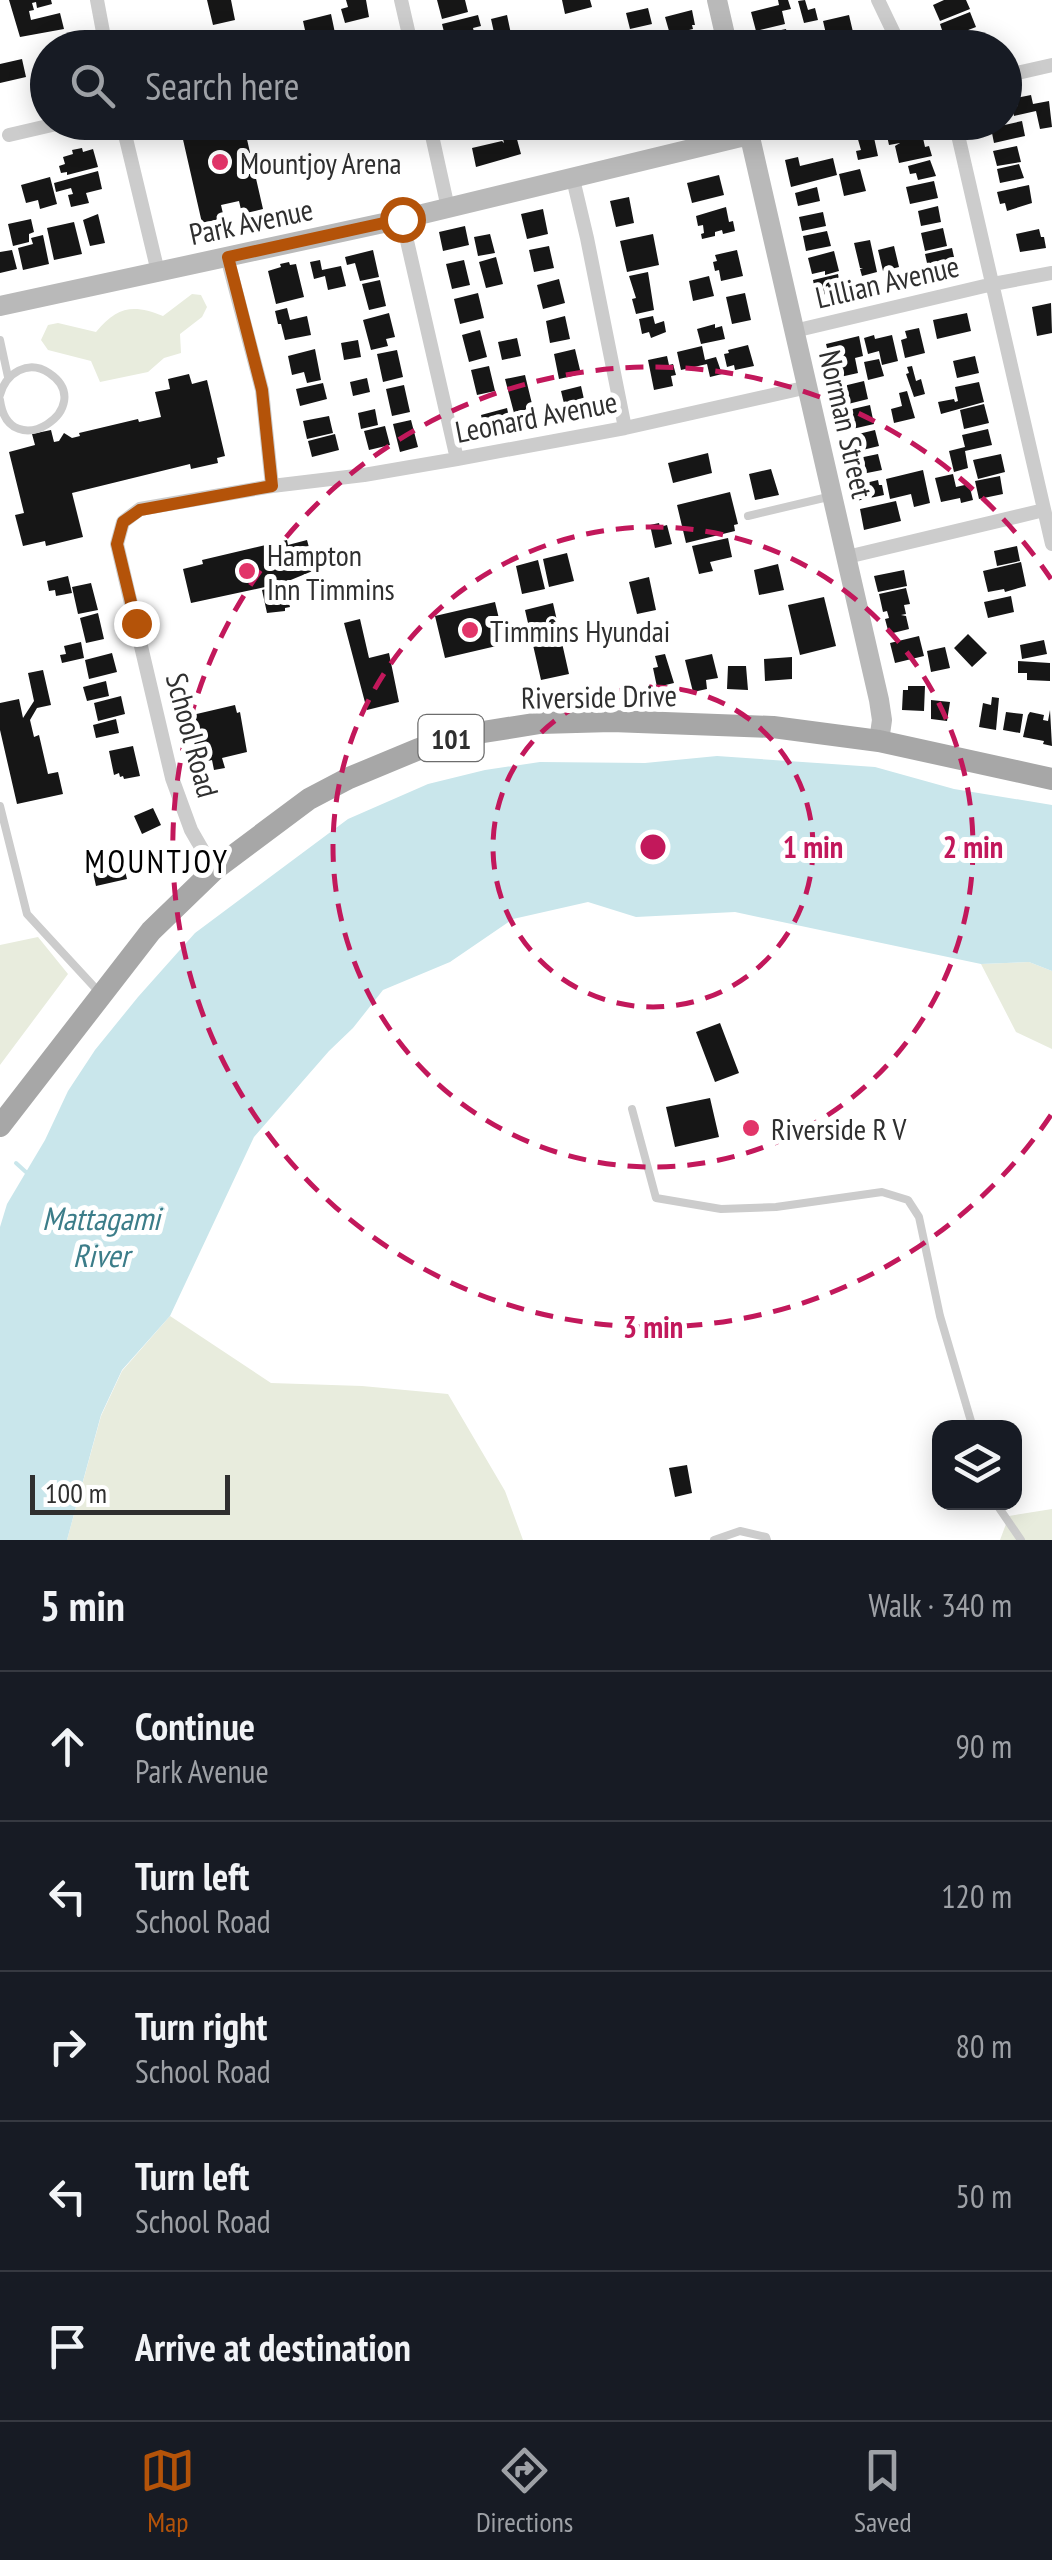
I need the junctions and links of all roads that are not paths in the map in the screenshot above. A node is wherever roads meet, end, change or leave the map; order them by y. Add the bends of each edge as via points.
1 (96, 0) edge
2 (401, 0) edge
3 (717, 0) edge
4 (878, 0) edge
5 (102, 30) edge
6 (408, 30) edge
7 (724, 30) edge
8 (892, 30) edge
9 (1052, 64) edge
10 (1022, 72) edge
11 (30, 130) edge
12 (9, 135) dead end
13 (126, 140) edge
14 (433, 140) edge
15 (710, 140) edge
16 (751, 140) edge
17 (959, 140) edge
18 (573, 180) junction
19 (448, 208) junction
20 (402, 219) junction
21 (228, 257) junction
22 (158, 272) junction
23 (1052, 273) edge
24 (993, 284) junction
25 (0, 306) edge
26 (794, 331) junction
27 (0, 340) edge
28 (8, 377) junction
29 (808, 386) junction
30 (0, 397) edge
31 (625, 428) junction
32 (456, 459) junction
33 (272, 486) junction
34 (833, 496) junction
35 (1044, 510) junction
36 (748, 516) dead end
37 (1052, 544) edge
38 (847, 558) junction
39 (879, 740) junction
40 (1052, 779) edge
41 (0, 806) edge
42 (214, 870) junction
43 (100, 994) junction
44 (632, 1109) dead end
45 (0, 1126) edge
46 (971, 1420) edge
47 (1000, 1510) edge
48 (714, 1540) edge
49 (767, 1540) edge
50 (1021, 1540) edge

1 - 5 street
2 - 6 street
3 - 7 street
4 - 8 street
9 - 10 street
11 - 12 street
13 - 22 street
14 - 19 street
15 - 18 street, Park Avenue
16 - 26 street, Norman Street
17 - 24 street
18 - 19 street, Park Avenue
18 - 31 street
19 - 20 street, Park Avenue
20 - 21 street, Park Avenue
20 - 32 street
21 - 22 street, Park Avenue
21 - 33 street via 262,390
22 - 25 street, Park Avenue
23 - 24 street
24 - 26 street, Lillian Avenue
24 - 35 street
26 - 29 street, Norman Street
27 - 28 lane
28 - 30 lane
28 - 30 lane via 26,368 46,370 60,384 63,404 53,422 22,429 5,417
29 - 31 street, Leonard Avenue
29 - 34 street, Norman Street
31 - 32 street, Leonard Avenue
32 - 33 street, Leonard Avenue
33 - 42 street, School Road via 140,510 123,522 117,544 172,778
34 - 36 lane
34 - 38 street, Norman Street
35 - 37 street
35 - 38 street
38 - 39 street, Norman Street via 879,700
39 - 40 main road, Riverside Drive / 101
39 - 42 main road, Riverside Drive / 101 via 773,727 612,721 472,734 419,749 309,799
41 - 43 lane via 28,914
42 - 43 main road, Riverside Drive / 101 via 152,930
43 - 45 main road, Riverside Drive / 101
44 - 46 lane via 656,1198 721,1209 882,1192 908,1200 919,1217
47 - 50 lane
48 - 49 lane via 740,1531

